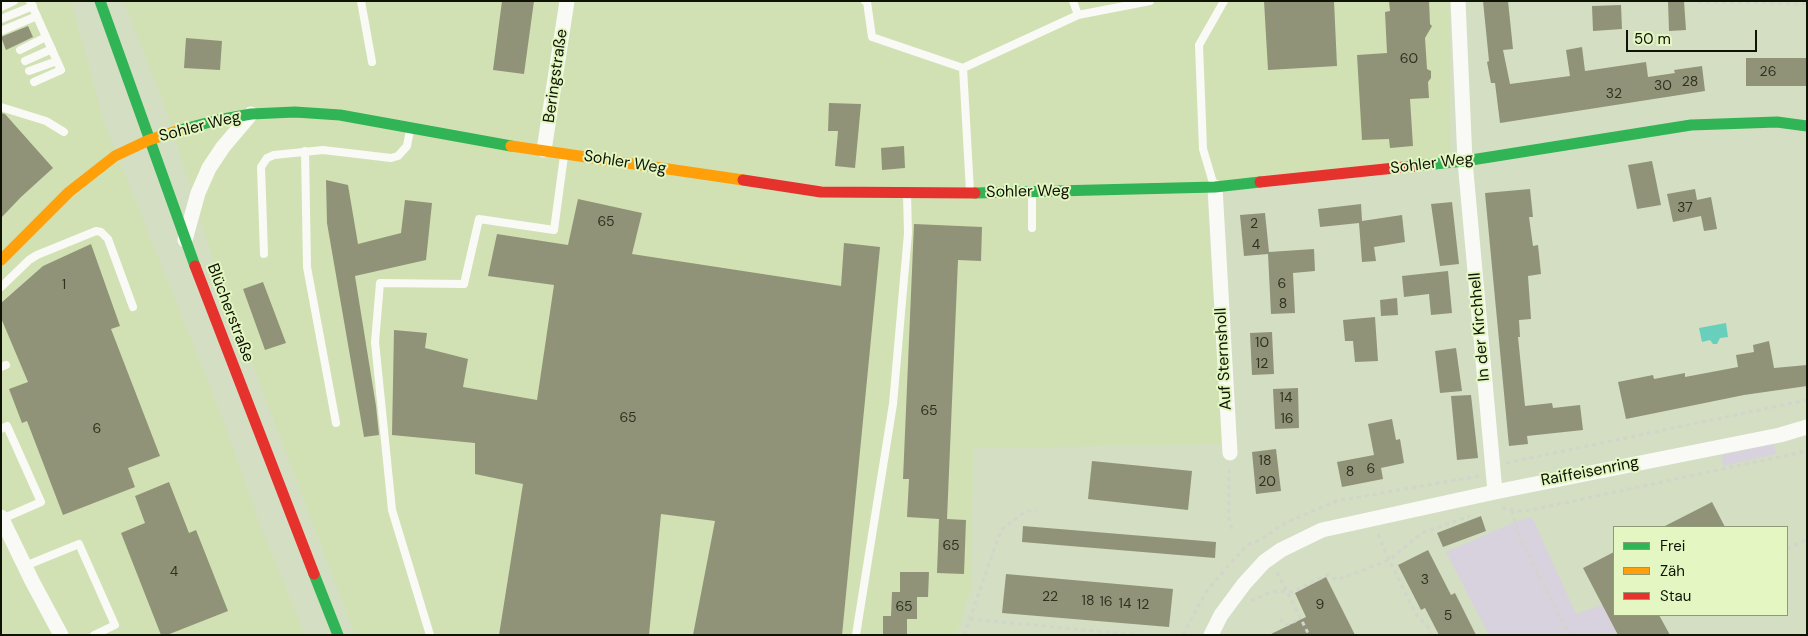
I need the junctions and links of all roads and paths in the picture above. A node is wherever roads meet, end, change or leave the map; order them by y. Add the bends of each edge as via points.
1 (14, 1) edge
2 (100, 1) edge
3 (361, 1) edge
4 (567, 1) edge
5 (865, 1) edge
6 (1074, 1) edge
7 (1150, 1) edge
8 (1224, 1) edge
9 (1458, 1) edge
10 (1698, 2) edge
11 (32, 4) edge
12 (1807, 4) edge
13 (1, 7) edge
14 (1078, 15) junction
15 (37, 16) junction
16 (1, 19) edge
17 (1, 31) edge
18 (46, 37) junction
19 (52, 49) junction
20 (20, 50) dead end
21 (25, 61) dead end
22 (57, 61) junction
23 (372, 62) dead end
24 (963, 68) junction
25 (29, 71) dead end
26 (34, 82) dead end
27 (1, 107) edge
28 (251, 114) junction
29 (1807, 126) edge
30 (411, 128) junction
31 (64, 132) dead end
32 (149, 140) junction
33 (544, 150) junction
34 (305, 152) junction
35 (564, 153) junction
36 (1465, 162) junction
37 (1215, 187) junction
38 (907, 192) junction
39 (1032, 192) junction
40 (970, 193) junction
41 (1032, 228) dead end
42 (185, 241) junction
43 (27, 249) junction
44 (264, 254) dead end
45 (1, 260) edge
46 (1, 287) edge
47 (133, 307) dead end
48 (1807, 400) edge
49 (336, 423) dead end
50 (1807, 427) edge
51 (1, 429) edge
52 (1800, 444) dead end
53 (1807, 451) edge
54 (1802, 452) junction
55 (1230, 453) joint
56 (1493, 466) junction
57 (1494, 492) junction
58 (1494, 509) dead end
59 (1512, 510) junction
60 (1036, 511) dead end
61 (1476, 513) dead end
62 (2, 518) edge
63 (1372, 519) junction
64 (1232, 530) dead end
65 (1807, 539) edge
66 (1788, 548) edge
67 (1270, 558) junction
68 (1389, 560) junction
69 (25, 566) junction
70 (1288, 592) junction
71 (1245, 604) dead end
72 (970, 619) junction
73 (1280, 619) dead end
74 (1300, 619) junction
75 (60, 635) edge
76 (94, 635) edge
77 (338, 635) edge
78 (430, 635) edge
79 (856, 635) edge
80 (964, 635) edge
81 (1137, 635) edge
82 (1182, 635) edge
83 (1211, 635) edge
84 (1308, 635) edge
85 (1431, 635) edge
86 (1569, 635) edge

1 - 13 lane
2 - 32 street, Blücherstraße
3 - 23 lane
4 - 33 street, Beringstraße
5 - 24 lane via 872,36
6 - 14 lane
7 - 14 lane
8 - 37 lane via 1199,45 1203,149
9 - 36 street, In der Kirchhell
10 - 12 path
11 - 15 lane
11 - 16 lane
14 - 24 lane
15 - 17 lane
15 - 18 lane
18 - 19 lane
18 - 20 lane
19 - 21 lane
19 - 22 lane
22 - 25 lane
22 - 26 lane via 61,70
24 - 40 lane
27 - 31 lane via 46,120
28 - 30 street, Sohler Weg via 340,115
28 - 32 street, Sohler Weg
28 - 42 street, Sohler Weg via 209,168 195,201
29 - 36 street, Sohler Weg via 1778,122 1691,125
30 - 33 street, Sohler Weg
30 - 34 lane via 407,146 398,156 391,158 334,150
32 - 42 street, Blücherstraße
32 - 43 street, Sohler Weg via 115,156 69,192
33 - 35 street, Sohler Weg
34 - 44 lane via 274,155 267,158 261,168
34 - 49 lane via 307,267
35 - 38 street, Sohler Weg via 821,192
35 - 78 lane via 554,230 479,219 464,284 380,283 375,342 392,510
36 - 37 street, Sohler Weg
36 - 56 street, In der Kirchhell
37 - 39 street, Sohler Weg
37 - 55 street, Auf Sternsholl
38 - 40 street, Sohler Weg
38 - 79 lane via 908,232 893,404
39 - 40 street, Sohler Weg
39 - 41 lane
42 - 77 street, Blücherstraße
43 - 45 street, Sohler Weg
43 - 46 lane
43 - 47 lane via 101,232 108,239
48 - 56 path
50 - 57 street, Raiffeisenring
51 - 62 lane via 7,426 41,502
52 - 54 path
53 - 54 path
54 - 59 path via 1531,510
55 - 64 path via 1229,519
56 - 57 street, In der Kirchhell
56 - 82 path via 1481,475 1336,501 1283,524 1247,545 1207,590
57 - 63 street, Raiffeisenring
58 - 59 path
59 - 86 path via 1517,531
60 - 72 path via 1026,512 1001,530
61 - 68 path via 1422,533
62 - 69 street
63 - 67 street, Raiffeisenring via 1322,530
63 - 68 path
65 - 66 path
67 - 70 path
67 - 83 street, Raiffeisenring via 1244,584
68 - 70 path via 1337,580 1327,575
68 - 85 path via 1416,616 1427,625
69 - 75 street
69 - 76 lane via 79,544 115,625
70 - 71 path via 1272,592
70 - 74 path
72 - 80 path
72 - 81 path
73 - 74 path via 1286,625
74 - 84 path

